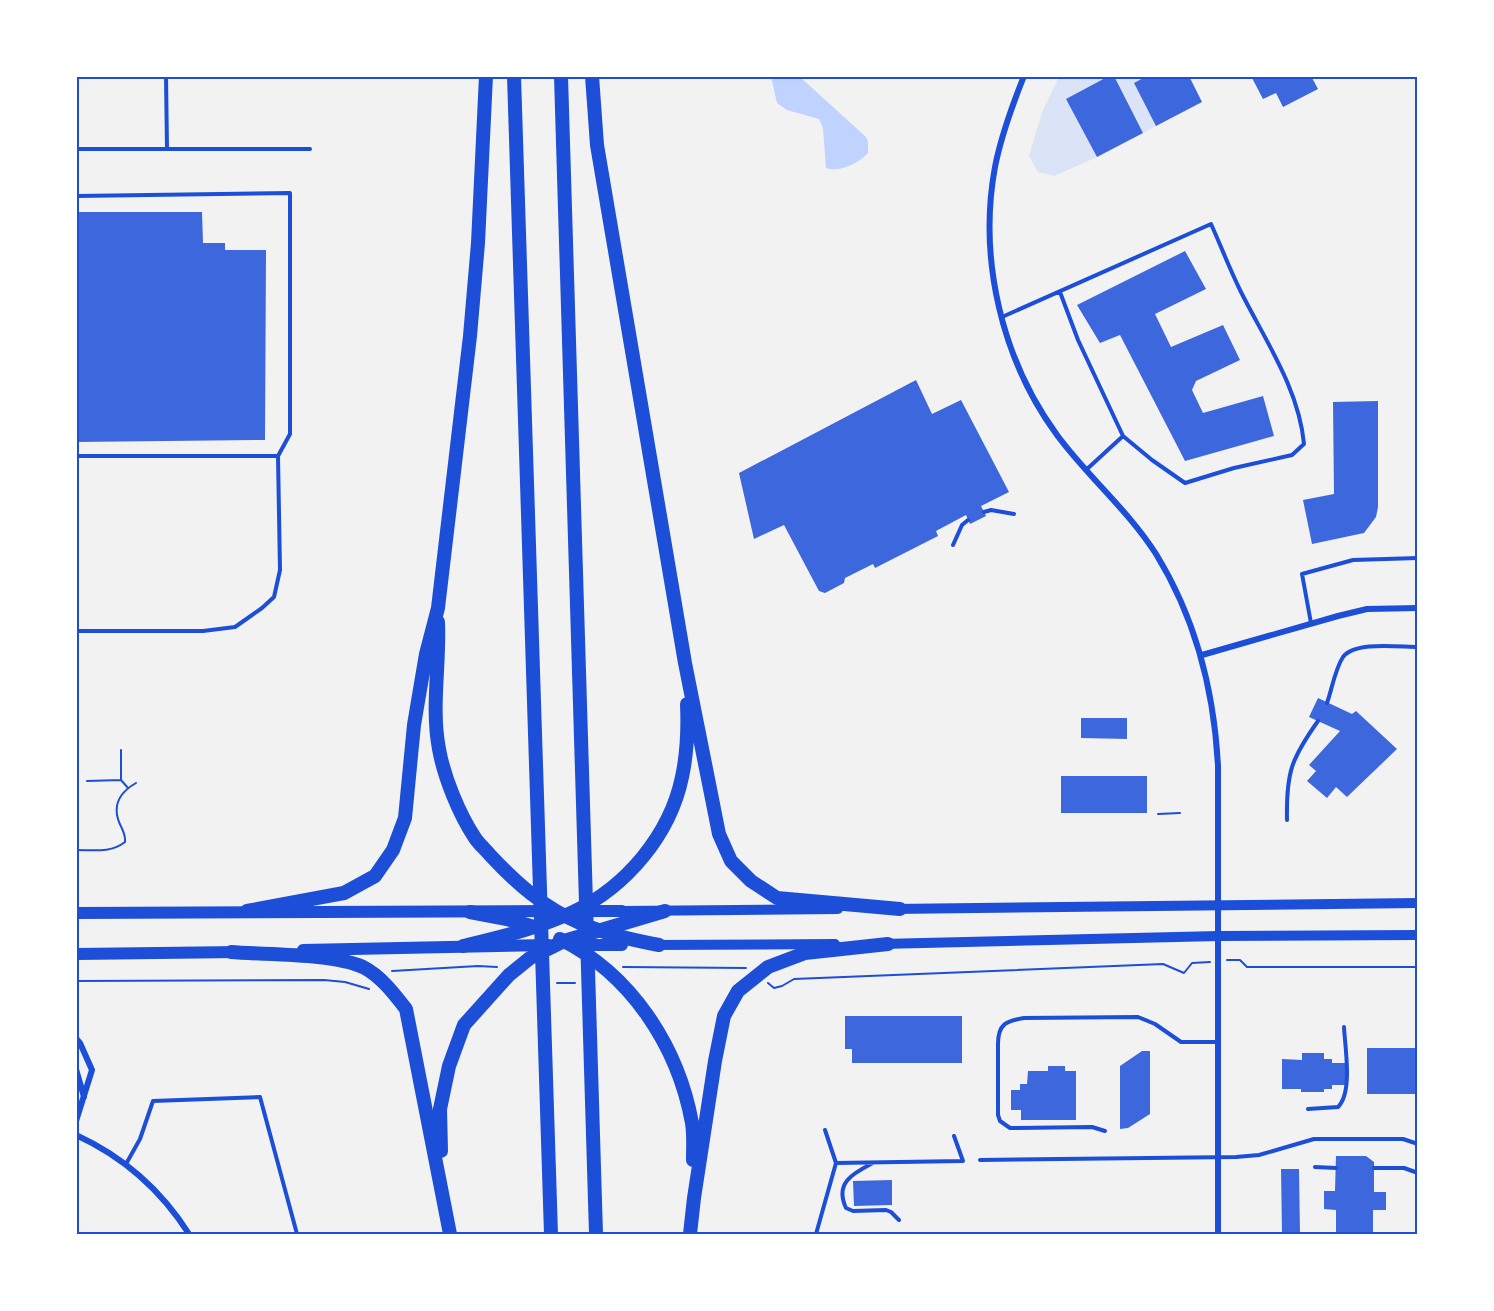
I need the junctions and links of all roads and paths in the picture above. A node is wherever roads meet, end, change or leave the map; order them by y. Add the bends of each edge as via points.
1 (166, 76) edge
2 (486, 76) edge
3 (514, 76) edge
4 (561, 76) edge
5 (592, 76) edge
6 (1024, 76) edge
7 (76, 149) edge
8 (167, 149) junction
9 (310, 149) dead end
10 (76, 195) edge
11 (1060, 292) junction
12 (1002, 318) junction
13 (1124, 436) junction
14 (76, 456) edge
15 (278, 456) junction
16 (1086, 470) junction
17 (984, 512) dead end
18 (1014, 514) dead end
19 (968, 520) dead end
20 (953, 545) dead end
21 (1418, 558) edge
22 (438, 608) junction
23 (1418, 608) edge
24 (1311, 623) junction
25 (76, 631) edge
26 (1418, 647) edge
27 (1202, 655) junction
28 (685, 663) junction
29 (1327, 703) dead end
30 (1317, 721) dead end
31 (121, 750) dead end
32 (122, 780) junction
33 (87, 781) dead end
34 (136, 783) dead end
35 (128, 788) junction
36 (1180, 813) dead end
37 (1158, 814) dead end
38 (1287, 820) dead end
39 (76, 850) edge
40 (1418, 903) edge
41 (1219, 904) junction
42 (900, 909) junction
43 (247, 911) junction
44 (665, 911) joint
45 (470, 912) joint
46 (79, 913) edge
47 (566, 913) junction
48 (507, 915) junction
49 (622, 916) junction
50 (532, 927) junction
51 (597, 930) junction
52 (1418, 935) edge
53 (1219, 936) junction
54 (508, 940) junction
55 (622, 941) junction
56 (563, 944) junction
57 (888, 944) junction
58 (659, 945) joint
59 (464, 946) joint
60 (231, 952) junction
61 (76, 954) edge
62 (1240, 960) dead end
63 (1192, 963) dead end
64 (1418, 967) edge
65 (618, 970) junction
66 (509, 975) junction
67 (757, 975) junction
68 (76, 981) edge
69 (380, 981) junction
70 (551, 983) dead end
71 (582, 983) dead end
72 (1344, 1027) dead end
73 (76, 1038) edge
74 (1217, 1042) junction
75 (76, 1069) edge
76 (84, 1099) junction
77 (1308, 1109) dead end
78 (76, 1120) edge
79 (825, 1130) dead end
80 (1105, 1131) dead end
81 (76, 1135) edge
82 (954, 1136) dead end
83 (1418, 1144) edge
84 (1218, 1157) junction
85 (980, 1160) dead end
86 (874, 1162) junction
87 (836, 1163) junction
88 (126, 1164) junction
89 (1315, 1167) dead end
90 (1336, 1168) dead end
91 (1374, 1168) dead end
92 (1418, 1173) edge
93 (442, 1189) junction
94 (694, 1198) junction
95 (899, 1220) dead end
96 (189, 1234) edge
97 (297, 1234) edge
98 (450, 1234) edge
99 (551, 1234) edge
100 (596, 1234) edge
101 (690, 1234) edge
102 (816, 1234) edge
103 (1218, 1234) edge

1 - 8 lane
2 - 22 highway via 470,336
3 - 99 highway
4 - 100 highway
5 - 28 highway via 597,145
6 - 12 street via 1006,123 992,199 993,276
7 - 8 lane
8 - 9 lane
10 - 15 lane via 290,193 290,434
11 - 12 lane
11 - 13 lane via 1078,340
11 - 13 lane via 1211,224 1240,291 1277,359 1302,423 1304,444 1292,455 1185,483
12 - 16 street via 1021,374 1038,406
13 - 16 lane
14 - 15 lane
15 - 25 lane via 280,570 274,597 262,608 235,627 203,631
16 - 27 street via 1156,554
17 - 18 lane
19 - 20 lane
21 - 24 lane via 1353,560 1302,574
22 - 43 highway via 414,725 405,818 393,849 375,876 344,893
22 - 47 highway via 435,702 439,749 454,798 475,838 506,872 528,893
23 - 24 street via 1367,609
24 - 27 street
26 - 29 lane via 1370,647 1348,652
27 - 41 street via 1216,728
28 - 42 highway via 719,834 731,861 751,881 777,898
28 - 47 highway via 687,720 683,776 672,811 652,846 621,879 601,896
30 - 38 lane via 1294,760 1287,788
31 - 32 path
32 - 33 path
32 - 35 path
34 - 35 path
35 - 39 path via 117,803 117,818 126,835 125,842 106,850
36 - 37 path
40 - 41 main road
41 - 42 main road
41 - 53 street
42 - 44 main road
43 - 45 main road
43 - 46 main road
44 - 49 highway
45 - 48 highway
47 - 48 main road
47 - 49 main road
47 - 50 highway
47 - 51 highway
48 - 50 highway
49 - 51 highway
50 - 54 highway
50 - 56 highway
51 - 55 highway
51 - 56 highway
52 - 53 main road
53 - 57 main road
53 - 74 street
54 - 56 main road
54 - 59 highway
55 - 56 main road
55 - 58 highway
56 - 65 highway
56 - 66 highway via 530,958
57 - 58 main road
57 - 67 highway via 805,952
59 - 60 main road
60 - 61 main road
60 - 69 highway via 337,959 365,968
62 - 64 path via 1247,967
63 - 67 path via 1184,973 1163,964 794,979 774,988
65 - 67 path via 748,968
65 - 94 highway via 623,986 650,1018 672,1055 684,1090 692,1125
66 - 69 path via 502,967 477,966 391,972
66 - 93 highway via 464,1025 448,1066 440,1109
67 - 94 highway via 738,991 724,1016
68 - 69 path via 324,980 372,989
69 - 93 highway via 406,1009
70 - 71 path
72 - 77 lane via 1345,1097 1338,1107
73 - 76 street via 92,1070
74 - 80 lane via 1181,1042 1138,1017 1024,1018 1008,1022 1000,1029 998,1115 1004,1125 1092,1127
74 - 84 street
75 - 76 street
76 - 78 street
79 - 87 lane
81 - 88 street
82 - 86 lane via 963,1161
83 - 84 lane via 1403,1139 1314,1139 1259,1155
84 - 85 lane
84 - 103 street
86 - 87 lane
86 - 95 lane via 851,1174 842,1198 846,1208 891,1212
87 - 102 lane
88 - 96 street via 158,1192
88 - 97 lane via 140,1139 153,1101 260,1097
89 - 90 lane
91 - 92 lane via 1404,1168
93 - 98 highway
94 - 101 highway

